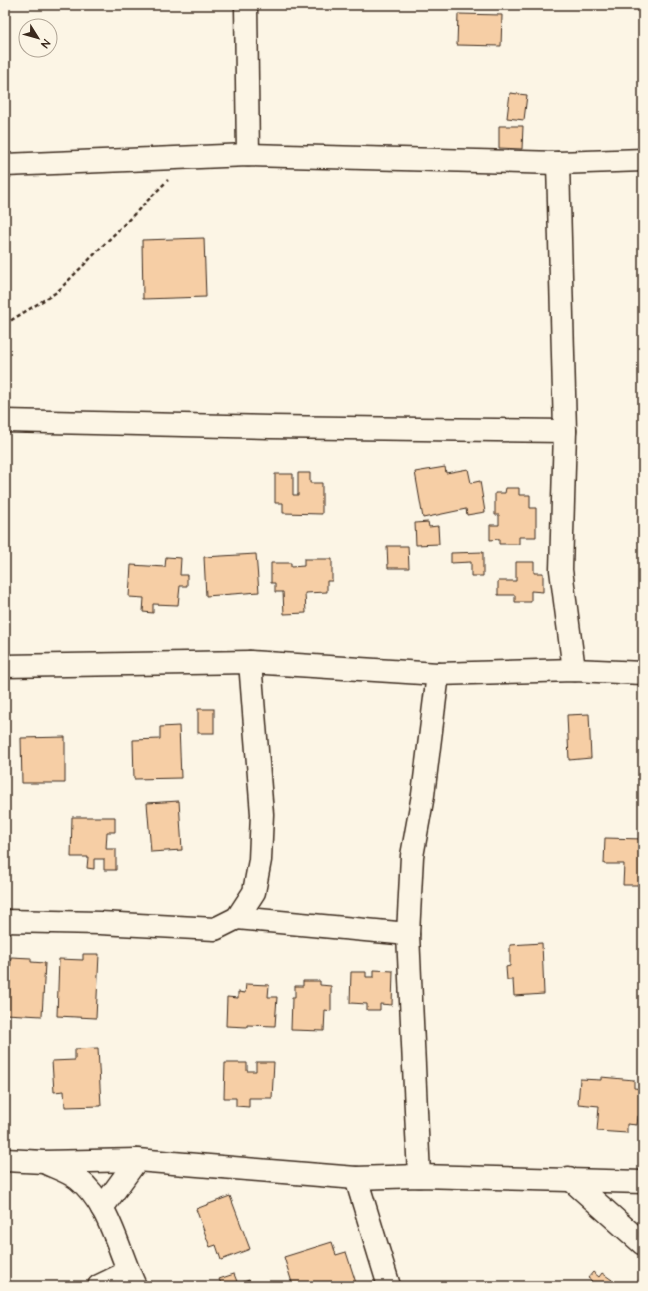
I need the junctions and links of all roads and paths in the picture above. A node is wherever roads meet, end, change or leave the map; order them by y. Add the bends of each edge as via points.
1 (246, 5) edge
2 (248, 155) junction
3 (189, 158) junction
4 (643, 160) edge
5 (558, 164) junction
6 (5, 165) edge
7 (5, 324) edge
8 (5, 421) edge
9 (565, 431) junction
10 (250, 662) junction
11 (5, 666) edge
12 (574, 670) junction
13 (643, 673) edge
14 (438, 674) junction
15 (237, 918) junction
16 (5, 921) edge
17 (408, 934) junction
18 (5, 1160) edge
19 (136, 1160) junction
20 (44, 1162) junction
21 (419, 1176) junction
22 (356, 1178) junction
23 (569, 1178) junction
24 (643, 1182) edge
25 (102, 1208) junction
26 (643, 1244) edge
27 (132, 1279) edge
28 (99, 1286) edge
29 (389, 1286) edge

1 - 2 street
2 - 3 street
2 - 5 street
3 - 6 street
3 - 7 path via 57,292
4 - 5 street
5 - 9 street
8 - 9 street via 270,428
9 - 12 street via 561,570
10 - 11 street
10 - 14 street
10 - 15 street via 262,814 260,860 254,892
12 - 13 street
12 - 14 street
14 - 17 street via 423,795 412,856
15 - 16 street via 215,930 100,922
15 - 17 street
17 - 21 street
18 - 20 street
19 - 20 street
19 - 22 street
19 - 25 street
20 - 25 street via 77,1178 91,1191
21 - 22 street
21 - 23 street
22 - 29 street
23 - 24 street
23 - 26 street
25 - 27 street
27 - 28 street

